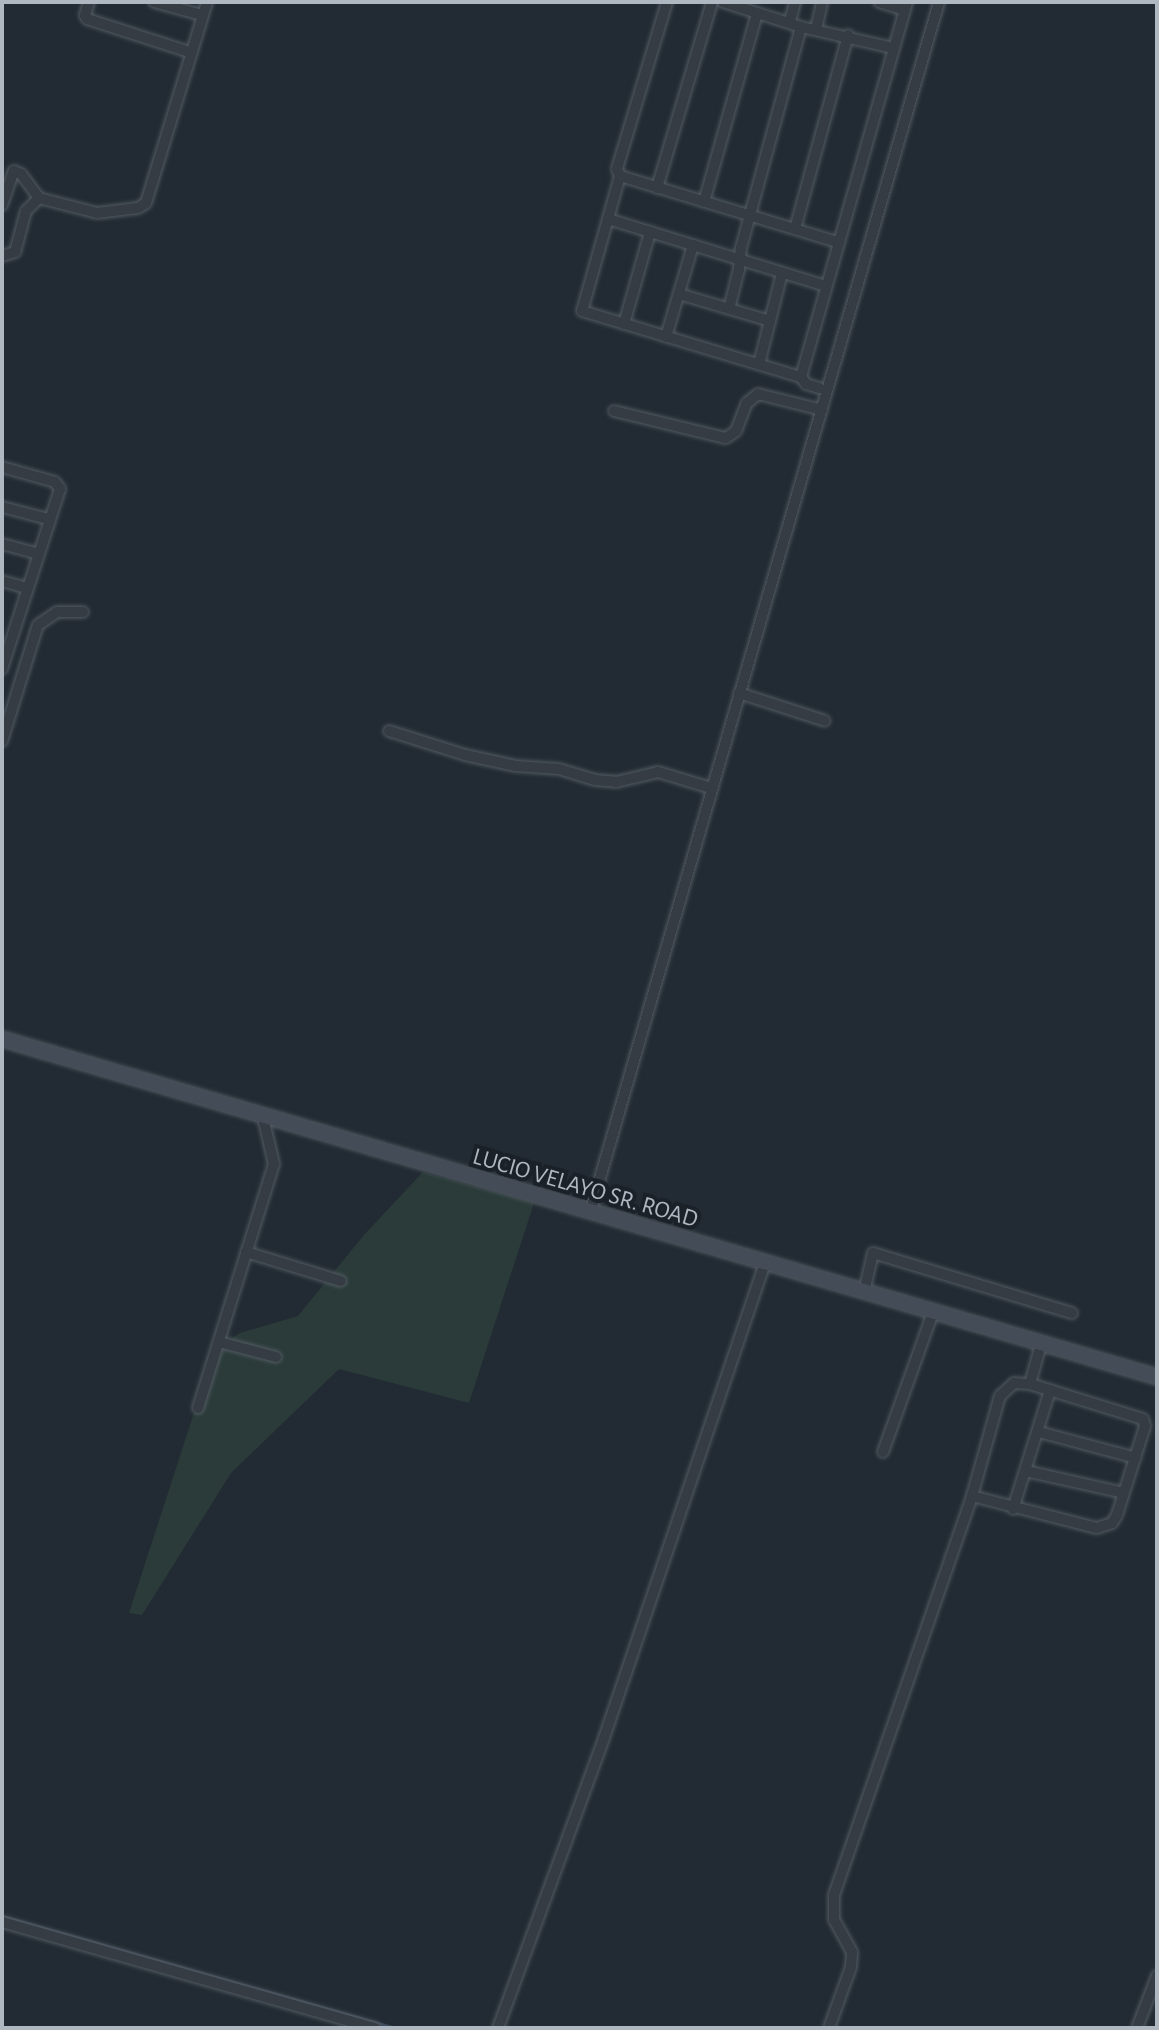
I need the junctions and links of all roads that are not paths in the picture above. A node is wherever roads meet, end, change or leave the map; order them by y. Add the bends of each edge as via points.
1 (89, 2) edge
2 (154, 2) edge
3 (207, 2) edge
4 (667, 2) edge
5 (712, 2) edge
6 (723, 2) edge
7 (795, 2) edge
8 (822, 2) edge
9 (879, 2) edge
10 (939, 2) edge
11 (906, 6) edge
12 (757, 13) junction
13 (202, 15) junction
14 (790, 21) junction
15 (801, 27) junction
16 (816, 29) junction
17 (848, 35) junction
18 (893, 48) junction
19 (192, 53) junction
20 (620, 176) junction
21 (657, 188) junction
22 (39, 198) junction
23 (704, 202) junction
24 (2, 205) edge
25 (749, 215) junction
26 (608, 219) junction
27 (795, 229) junction
28 (650, 232) junction
29 (837, 242) junction
30 (693, 245) junction
31 (2, 256) edge
32 (739, 260) junction
33 (782, 273) junction
34 (826, 286) junction
35 (679, 294) junction
36 (729, 309) junction
37 (770, 321) junction
38 (624, 324) junction
39 (666, 337) junction
40 (759, 364) junction
41 (801, 377) junction
42 (819, 388) dead end
43 (822, 410) junction
44 (614, 411) dead end
45 (2, 467) edge
46 (2, 507) edge
47 (48, 519) junction
48 (2, 544) edge
49 (36, 553) junction
50 (2, 581) edge
51 (26, 588) junction
52 (83, 612) dead end
53 (2, 622) edge
54 (15, 625) junction
55 (3, 663) edge
56 (739, 693) junction
57 (825, 721) dead end
58 (389, 731) dead end
59 (2, 741) edge
60 (711, 788) junction
61 (2, 1039) edge
62 (263, 1117) junction
63 (590, 1213) junction
64 (246, 1252) junction
65 (765, 1263) junction
66 (341, 1281) dead end
67 (864, 1292) junction
68 (933, 1312) junction
69 (1072, 1313) dead end
70 (219, 1342) junction
71 (1041, 1344) junction
72 (276, 1357) dead end
73 (1157, 1377) edge
74 (1030, 1384) junction
75 (1050, 1390) junction
76 (198, 1408) dead end
77 (1039, 1432) junction
78 (883, 1452) dead end
79 (1136, 1458) junction
80 (1026, 1471) junction
81 (1124, 1493) junction
82 (972, 1496) junction
83 (1013, 1509) junction
84 (2, 1922) edge
85 (1157, 1976) edge
86 (375, 2028) edge
87 (498, 2028) edge
88 (829, 2028) edge
89 (1137, 2028) edge

1 - 19 street via 87,19
2 - 13 street
3 - 13 street
4 - 20 street via 617,169
5 - 21 street
6 - 12 street
7 - 14 street
8 - 16 street
9 - 11 street
10 - 43 street
11 - 18 street
12 - 14 street
12 - 23 street
13 - 19 street
14 - 15 street
15 - 16 street
15 - 25 street
16 - 17 street
17 - 18 street
17 - 27 street
18 - 29 street
19 - 22 street via 146,203 97,213
20 - 21 street
20 - 26 street
21 - 23 street
22 - 24 street via 14,171
22 - 31 street via 26,211 15,252
23 - 25 street
25 - 27 street
25 - 32 street
26 - 28 street
26 - 38 street via 582,311
27 - 29 street
28 - 30 street
28 - 38 street
29 - 34 street
30 - 32 street
30 - 35 street
32 - 33 street
32 - 36 street
33 - 34 street
33 - 37 street
34 - 41 street
35 - 36 street
35 - 39 street
36 - 37 street
37 - 40 street
38 - 39 street
39 - 40 street
40 - 41 street
41 - 42 street
43 - 44 street via 758,394 726,438
43 - 56 street
45 - 47 street via 58,484
46 - 47 street
47 - 49 street
48 - 49 street
49 - 51 street
50 - 51 street
51 - 54 street
52 - 59 street via 57,612 38,625
53 - 54 street
54 - 55 street
56 - 57 street
56 - 60 street
58 - 60 street via 465,755 559,769 595,780 616,782 658,772
60 - 63 street
61 - 62 main road, LUCIO VELAYO SR. ROAD
62 - 63 main road, LUCIO VELAYO SR. ROAD
62 - 64 street via 274,1164
63 - 65 main road, LUCIO VELAYO SR. ROAD
64 - 66 street
64 - 70 street
65 - 67 main road, LUCIO VELAYO SR. ROAD
65 - 87 street via 604,1738
67 - 68 main road, LUCIO VELAYO SR. ROAD
67 - 69 street via 873,1253
68 - 71 main road, LUCIO VELAYO SR. ROAD
68 - 78 street
70 - 72 street
70 - 76 street
71 - 73 main road, LUCIO VELAYO SR. ROAD
71 - 74 street
74 - 75 street
74 - 82 street via 1014,1383 1000,1396
75 - 77 street
75 - 79 street via 1143,1419
77 - 79 street
77 - 80 street
79 - 81 street
80 - 81 street
80 - 83 street
81 - 83 street via 1112,1523 1097,1528
82 - 83 street
82 - 88 street via 834,1895 834,1920 852,1952
84 - 86 street
85 - 89 street

